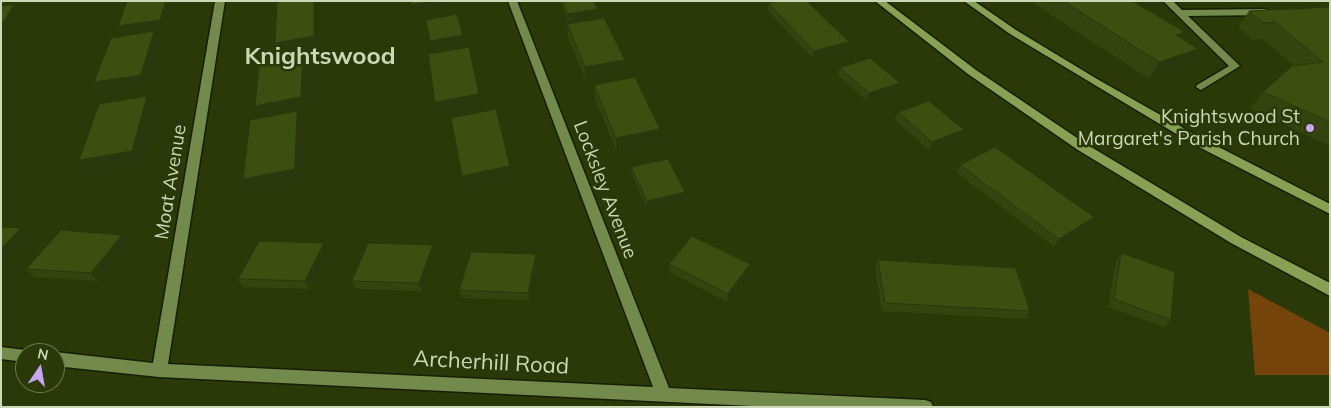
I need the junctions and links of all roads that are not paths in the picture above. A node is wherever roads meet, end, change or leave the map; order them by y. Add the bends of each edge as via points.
1 (220, 1) edge
2 (512, 1) edge
3 (880, 1) edge
4 (968, 1) edge
5 (1167, 1) edge
6 (1280, 12) edge
7 (1180, 13) junction
8 (1201, 87) dead end
9 (1330, 210) edge
10 (1330, 290) edge
11 (1, 353) edge
12 (15, 355) edge
13 (65, 360) edge
14 (159, 370) junction
15 (663, 393) junction
16 (925, 407) edge

1 - 14 street, Moat Avenue
2 - 15 street, Locksley Avenue
3 - 10 main road via 972,72 1082,147 1236,240
4 - 9 main road via 1093,81 1197,141
5 - 7 street
6 - 7 street
7 - 8 street via 1235,66
11 - 12 street
13 - 14 street, Archerhill Road
14 - 15 street, Archerhill Road
15 - 16 street, Archerhill Road

